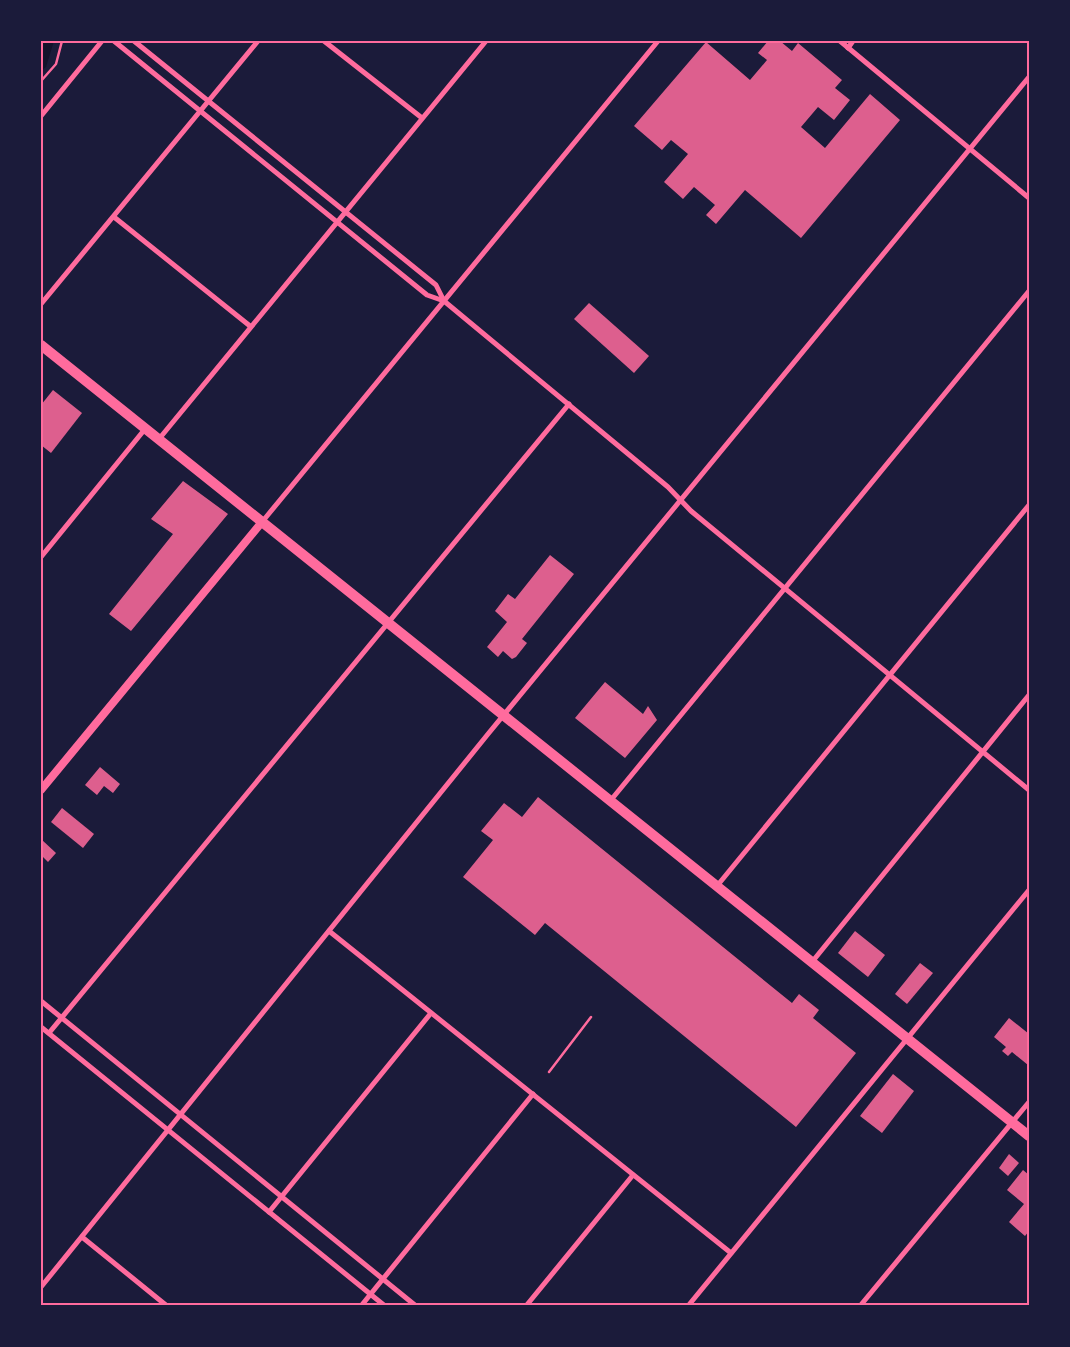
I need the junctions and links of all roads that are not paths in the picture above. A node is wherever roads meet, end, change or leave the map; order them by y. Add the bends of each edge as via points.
1 (102, 41) edge
2 (114, 41) edge
3 (134, 41) edge
4 (258, 41) edge
5 (324, 41) edge
6 (486, 41) edge
7 (658, 41) edge
8 (840, 41) edge
9 (853, 41) edge
10 (848, 48) junction
11 (1029, 77) edge
12 (208, 101) junction
13 (199, 112) junction
14 (41, 116) edge
15 (422, 118) junction
16 (970, 150) junction
17 (1029, 198) edge
18 (346, 212) junction
19 (114, 217) junction
20 (337, 222) junction
21 (1029, 291) edge
22 (444, 300) junction
23 (41, 304) edge
24 (250, 326) junction
25 (41, 345) edge
26 (569, 404) junction
27 (145, 429) junction
28 (158, 439) junction
29 (682, 501) junction
30 (1029, 505) edge
31 (262, 522) junction
32 (41, 557) edge
33 (784, 590) junction
34 (387, 623) junction
35 (888, 675) junction
36 (1029, 695) edge
37 (504, 715) junction
38 (982, 752) junction
39 (41, 790) edge
40 (1029, 790) edge
41 (611, 800) junction
42 (717, 886) junction
43 (1029, 890) edge
44 (330, 931) junction
45 (812, 962) junction
46 (41, 1001) edge
47 (431, 1013) junction
48 (61, 1018) junction
49 (41, 1026) edge
50 (49, 1033) junction
51 (907, 1038) junction
52 (533, 1094) junction
53 (1029, 1102) edge
54 (180, 1115) junction
55 (1012, 1123) junction
56 (168, 1130) junction
57 (1029, 1136) edge
58 (633, 1175) junction
59 (282, 1196) junction
60 (269, 1212) junction
61 (82, 1237) junction
62 (731, 1253) junction
63 (383, 1279) junction
64 (41, 1287) edge
65 (370, 1294) junction
66 (167, 1306) edge
67 (361, 1306) edge
68 (385, 1306) edge
69 (416, 1306) edge
70 (526, 1306) edge
71 (688, 1306) edge
72 (860, 1306) edge

1 - 14 street
2 - 13 street
3 - 12 street
4 - 12 street
5 - 15 street
6 - 15 street
7 - 22 street
8 - 10 street
9 - 10 street
10 - 16 street
11 - 16 street
12 - 13 street
12 - 18 street
13 - 19 street
13 - 20 street
15 - 18 street
16 - 17 street
16 - 29 street
18 - 20 street
18 - 22 street via 436,285
19 - 23 street
19 - 24 street
20 - 22 street via 428,295
20 - 24 street
21 - 33 street
22 - 26 street
22 - 31 street
24 - 28 street
25 - 27 main road
26 - 29 street
26 - 34 street
27 - 28 main road
27 - 32 street
28 - 31 main road
29 - 33 street
29 - 37 street
30 - 35 street
31 - 34 main road
31 - 39 street
33 - 35 street
33 - 41 street
34 - 37 main road
34 - 48 street
35 - 38 street
35 - 42 street
36 - 38 street
37 - 41 main road
37 - 44 street
38 - 40 street
38 - 45 street
41 - 42 main road
42 - 45 main road
43 - 51 street
44 - 47 street
44 - 54 street
45 - 51 main road
46 - 48 street
47 - 52 street
47 - 59 street
48 - 50 street
48 - 54 street
49 - 50 street
50 - 56 street
51 - 55 main road
51 - 62 street
52 - 58 street
52 - 63 street
53 - 55 street
54 - 56 street
54 - 59 street
55 - 57 main road
55 - 72 street
56 - 60 street
56 - 61 street
58 - 62 street
58 - 70 street
59 - 60 street
59 - 63 street
60 - 65 street
61 - 64 street
61 - 66 street
62 - 71 street
63 - 65 street
63 - 69 street
65 - 67 street
65 - 68 street

